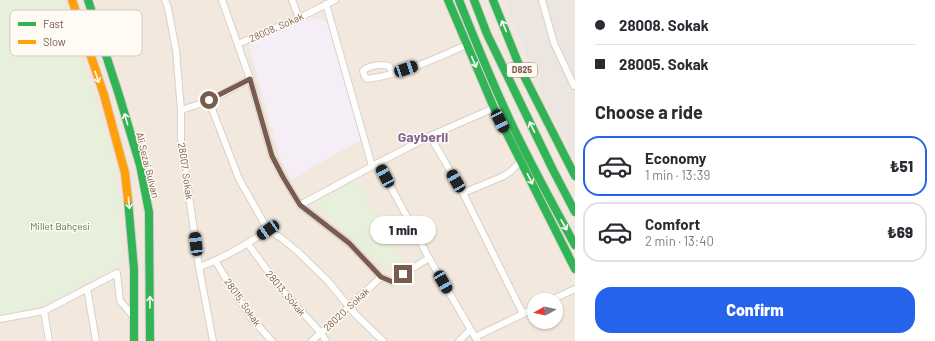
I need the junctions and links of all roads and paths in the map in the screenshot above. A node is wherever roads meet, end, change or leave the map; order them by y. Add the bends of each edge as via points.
1 (72, 0) edge
2 (88, 0) edge
3 (165, 0) edge
4 (222, 0) edge
5 (292, 0) edge
6 (335, 0) edge
7 (448, 0) edge
8 (459, 0) edge
9 (474, 0) edge
10 (493, 0) edge
11 (542, 0) edge
12 (326, 4) junction
13 (75, 10) edge
14 (91, 10) edge
15 (299, 18) junction
16 (238, 44) junction
17 (466, 45) junction
18 (91, 56) edge
19 (106, 56) edge
20 (393, 73) dead end
21 (250, 79) junction
22 (575, 86) edge
23 (209, 100) junction
24 (494, 108) junction
25 (181, 110) junction
26 (430, 136) junction
27 (520, 161) junction
28 (378, 163) junction
29 (372, 166) junction
30 (575, 176) edge
31 (463, 193) junction
32 (300, 205) junction
33 (575, 212) edge
34 (268, 230) junction
35 (248, 244) junction
36 (575, 245) edge
37 (429, 258) junction
38 (216, 262) junction
39 (199, 267) junction
40 (575, 269) edge
41 (381, 277) junction
42 (87, 288) junction
43 (575, 289) edge
44 (563, 294) edge
45 (350, 307) junction
46 (44, 311) junction
47 (527, 312) edge
48 (523, 314) junction
49 (134, 318) junction
50 (0, 319) edge
51 (470, 330) junction
52 (321, 333) junction
53 (476, 339) edge
54 (49, 341) edge
55 (96, 341) edge
56 (134, 341) edge
57 (150, 341) edge
58 (213, 341) edge
59 (272, 341) edge
60 (312, 341) edge
61 (326, 341) edge
62 (383, 341) edge
63 (459, 341) edge

1 -> 13 main road
14 -> 2 main road, Ali Sezai Bulvarı
3 - 25 street, 28007. Sokak via 176,50
4 - 16 street
5 - 15 street
6 - 12 street, 28008. Sokak
7 - 17 main road
8 -> 36 main road via 513,128
33 -> 9 main road via 487,34
30 -> 10 main road, D825 via 522,70
11 - 22 street via 554,43
12 - 15 street, 28008. Sokak
12 - 29 street
15 - 16 street, 28008. Sokak
16 - 21 street
17 - 20 street via 434,59 386,75 367,79 363,71 366,68 386,65 389,66
17 -> 24 main road
18 -> 49 main road via 125,173 134,269
57 -> 19 main road, Ali Sezai Bulvarı via 149,212 140,165
21 - 23 street
21 - 32 street via 272,156
23 - 25 street
23 - 34 street via 239,179
24 - 26 street
24 - 27 main road
25 - 39 street, 28007. Sokak via 181,145
26 - 28 street
26 - 31 street
27 - 31 street via 504,176
27 -> 40 main road
28 - 29 street
28 - 37 street
29 - 32 street
31 - 48 street
32 - 41 street via 349,243
34 - 35 street
34 - 45 street via 298,251
35 - 38 street
35 - 52 street, 28013. Sokak via 281,288
37 - 41 street via 393,282
37 - 51 street
38 - 39 street
38 - 59 street, 28015. Sokak via 252,319
39 - 58 street, 28007. Sokak
41 - 45 street, 28020. Sokak
42 - 46 street
42 - 49 street via 117,273 120,301
42 - 55 street
43 - 44 street
45 - 52 street, 28020. Sokak
45 - 62 street
46 - 50 street
46 - 54 street
47 - 48 street
48 - 53 street
49 - 56 main road
51 - 53 street
51 - 63 street
52 - 60 street, 28020. Sokak
52 - 61 street, 28013. Sokak

